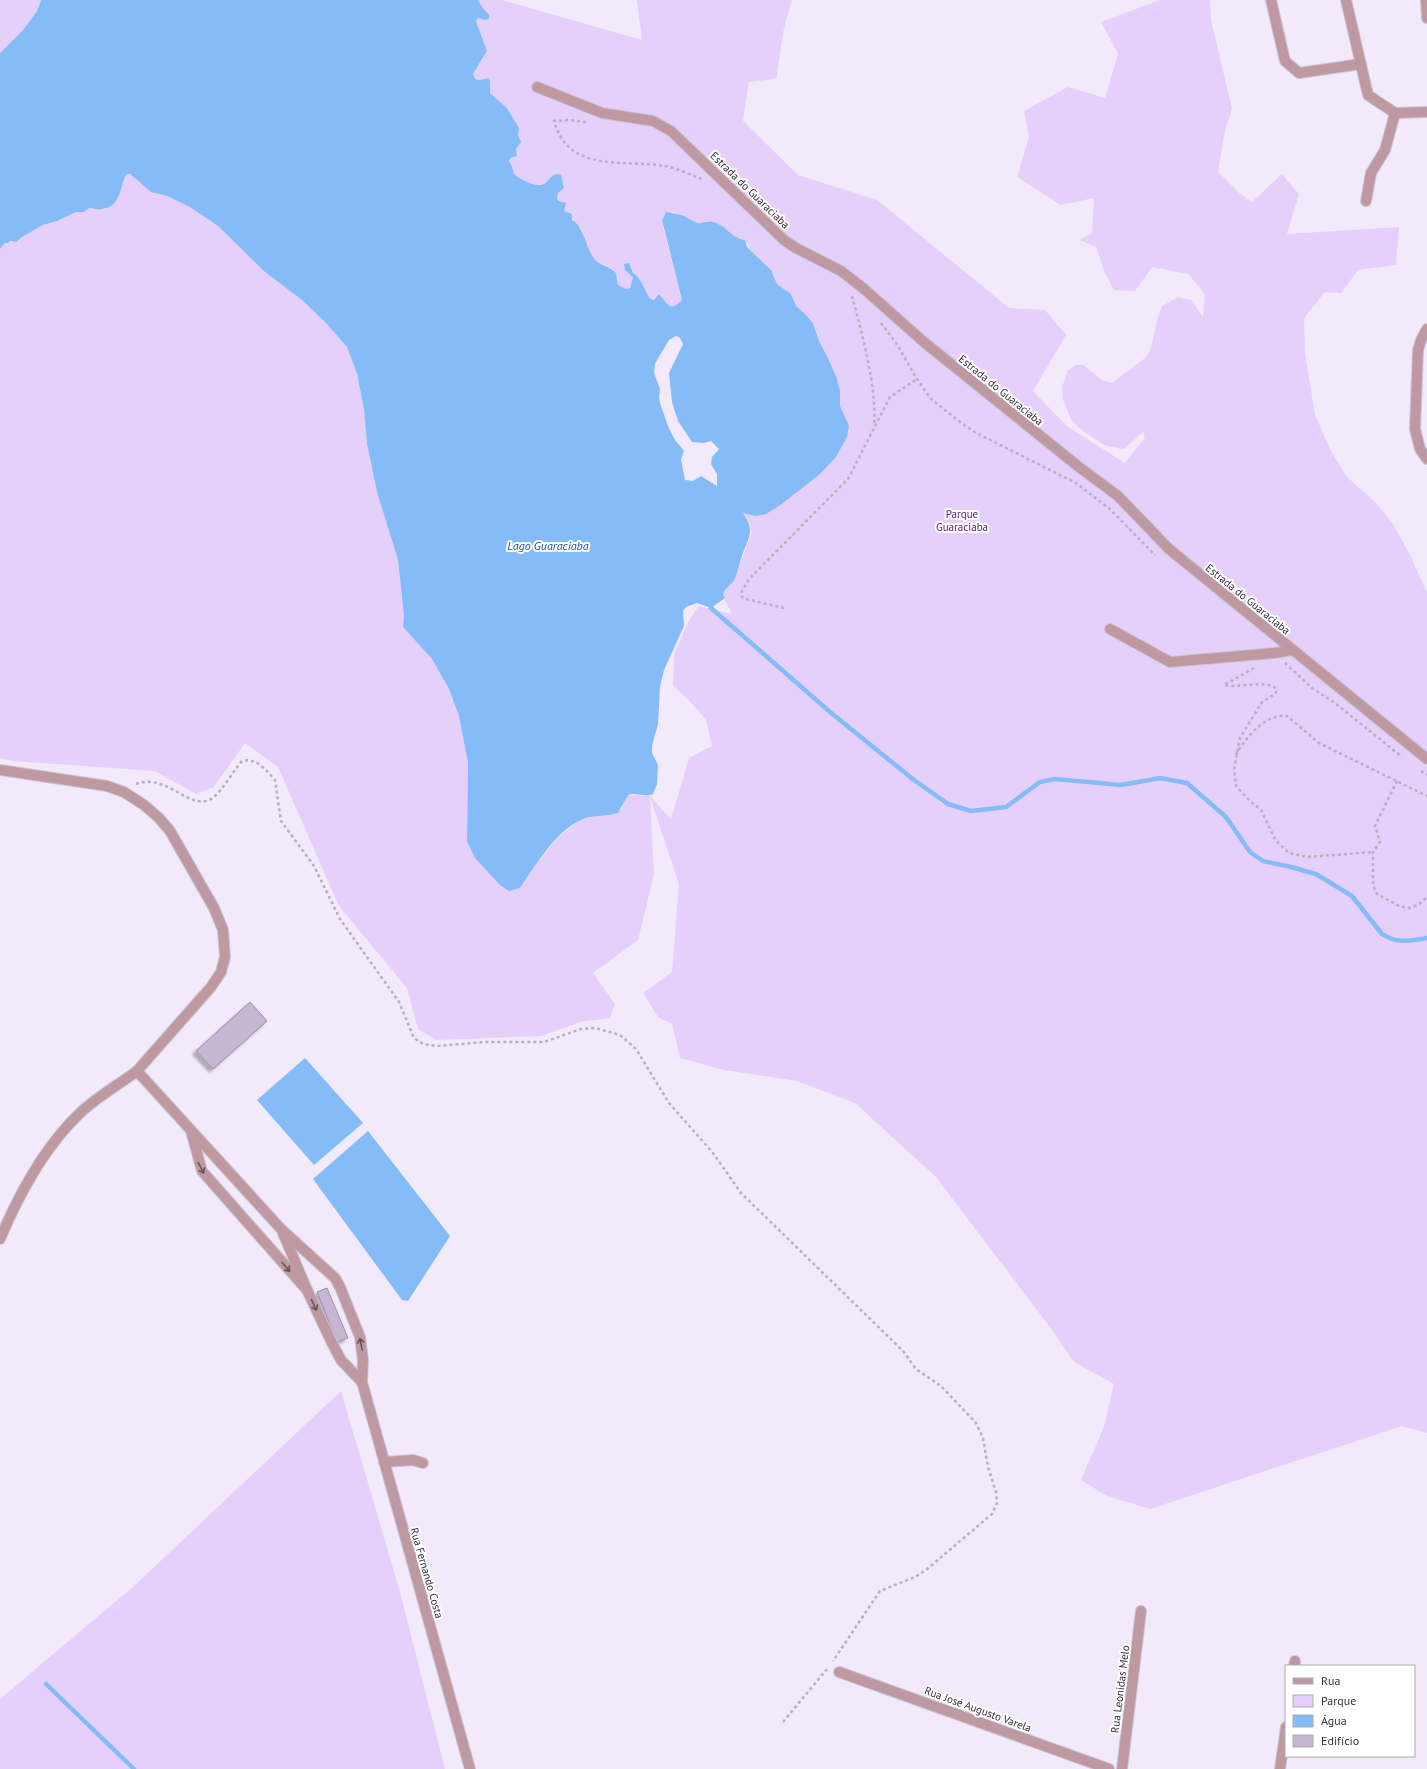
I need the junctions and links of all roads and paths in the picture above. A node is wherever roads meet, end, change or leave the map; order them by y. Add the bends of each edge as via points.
1 (1271, 0) edge
2 (1346, 0) edge
3 (1426, 0) edge
4 (1427, 18) edge
5 (1361, 64) junction
6 (537, 87) dead end
7 (1427, 112) edge
8 (1395, 113) junction
9 (591, 122) dead end
10 (707, 181) dead end
11 (1366, 201) dead end
12 (848, 292) dead end
13 (852, 296) junction
14 (857, 300) dead end
15 (877, 319) dead end
16 (1427, 329) edge
17 (917, 379) junction
18 (874, 429) junction
19 (1427, 459) edge
20 (1160, 559) dead end
21 (784, 608) dead end
22 (1110, 628) dead end
23 (1292, 650) junction
24 (1275, 653) junction
25 (1258, 655) junction
26 (1236, 756) junction
27 (1427, 759) edge
28 (1406, 760) dead end
29 (1416, 768) dead end
30 (0, 770) edge
31 (1427, 776) edge
32 (1397, 781) junction
33 (124, 792) junction
34 (1427, 796) edge
35 (1373, 852) junction
36 (1427, 898) edge
37 (137, 1071) junction
38 (191, 1131) junction
39 (282, 1230) junction
40 (0, 1239) edge
41 (307, 1290) junction
42 (362, 1382) junction
43 (384, 1462) junction
44 (422, 1463) dead end
45 (1141, 1611) dead end
46 (839, 1672) dead end
47 (783, 1722) dead end
48 (1285, 1734) edge
49 (470, 1769) edge
50 (1109, 1769) edge
51 (1122, 1769) edge
52 (1280, 1769) edge

1 - 5 street via 1285,61 1299,73
2 - 5 street
3 - 4 street
5 - 8 street via 1368,95
6 - 23 street, Estrada do Guaraciaba via 595,111 653,121 672,131 784,240 841,271 868,291 950,364 1079,468 1118,496 1169,549
7 - 8 street
8 - 11 street via 1385,150 1371,173
9 - 10 path via 554,121 558,135 579,155 604,162 664,166
12 - 13 path
13 - 14 path
13 - 18 path via 870,376 875,412
15 - 17 path via 896,343
16 - 19 street via 1418,350 1415,429 1420,449
17 - 18 path via 890,397
17 - 20 path via 931,399 976,433 1076,483 1096,497
18 - 21 path via 848,479 750,579 741,593 746,599
22 - 25 street via 1170,662
23 - 24 street
23 - 27 street, Estrada do Guaraciaba
24 - 25 street
24 - 28 path via 1300,678
25 - 26 path via 1253,669 1224,685 1252,684 1272,686 1277,690 1262,702 1251,718 1240,738
26 - 32 path via 1245,741 1258,728 1274,717 1284,716 1291,718 1319,743
26 - 35 path via 1236,786 1261,810 1276,841 1289,853 1307,857
29 - 31 path
30 - 33 street via 107,786
32 - 34 path
32 - 35 path via 1375,826 1380,842
33 - 37 street via 144,804 170,831 214,908 223,930 225,957 221,972 211,987
33 - 47 path via 143,782 155,782 202,802 214,797 242,762 256,762 275,780 281,821 314,866 340,919 399,1002 414,1038 423,1044 436,1046 486,1042 544,1042 581,1029 595,1028 620,1035 636,1049 668,1104 713,1153 746,1198 903,1351 916,1369 941,1386 976,1423 983,1438 996,1492 997,1503 992,1514 926,1570 880,1591 834,1660
35 - 36 path via 1373,885 1377,894 1399,906 1409,908
37 - 38 street
37 - 40 street via 80,1113 64,1131 14,1206
38 - 39 street
38 -> 41 street via 202,1171
39 - 41 street
42 -> 39 street via 360,1337 340,1287 330,1272
41 -> 42 street via 341,1360
42 - 43 street, Rua Fernando Costa
43 - 44 street via 413,1460
43 - 49 street, Rua Fernando Costa
45 - 51 street, Rua Leonidas Melo
46 - 50 street, Rua José Augusto Varela
48 - 52 street

